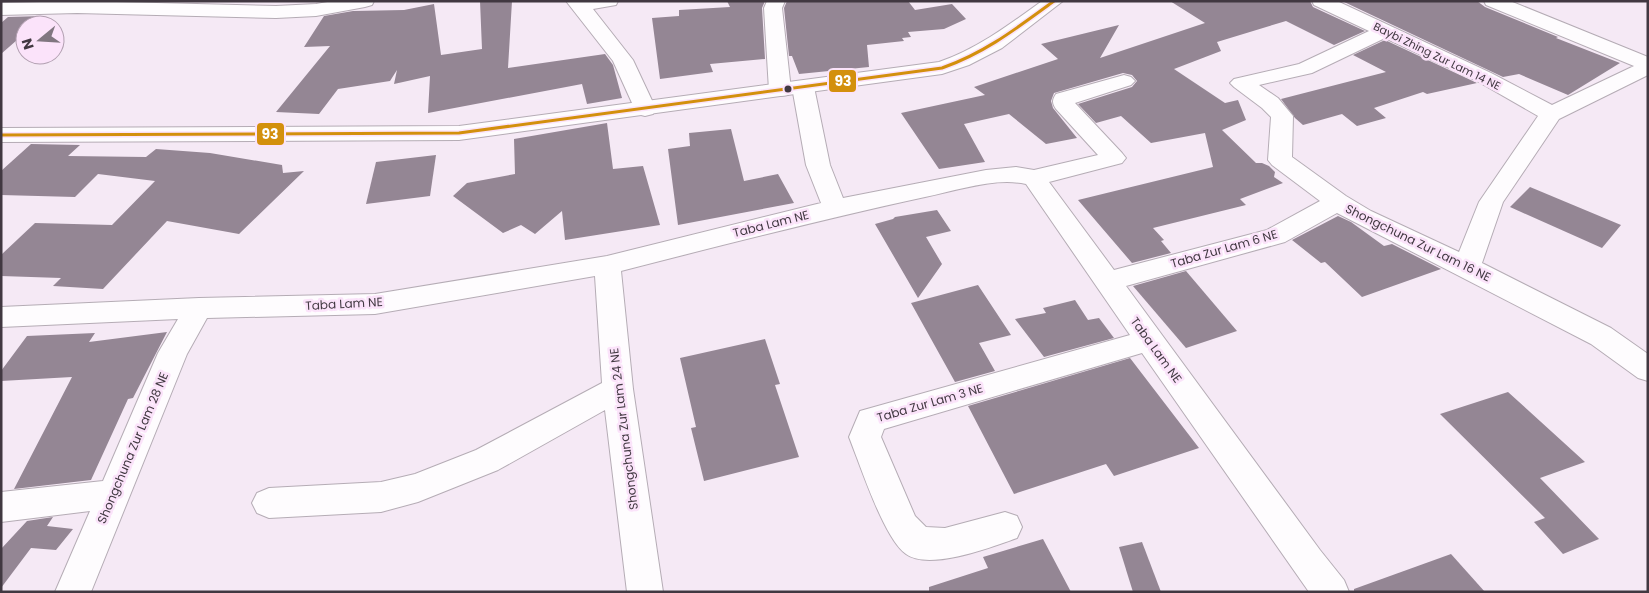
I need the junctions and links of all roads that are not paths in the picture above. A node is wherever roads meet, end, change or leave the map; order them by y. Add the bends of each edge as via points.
1 (365, 1) edge
2 (609, 1) edge
3 (776, 1) edge
4 (1054, 1) edge
5 (1321, 1) edge
6 (1492, 1) edge
7 (577, 3) edge
8 (90, 4) edge
9 (1, 9) edge
10 (1385, 31) junction
11 (1648, 66) edge
12 (1124, 81) dead end
13 (803, 86) junction
14 (780, 90) junction
15 (645, 109) junction
16 (1551, 114) junction
17 (1, 135) edge
18 (1034, 178) junction
19 (1336, 202) junction
20 (835, 208) junction
21 (607, 265) junction
22 (1467, 267) junction
23 (1106, 282) junction
24 (199, 308) junction
25 (1, 317) edge
26 (1150, 340) junction
27 (1648, 370) edge
28 (618, 389) junction
29 (114, 494) junction
30 (269, 503) dead end
31 (1, 507) edge
32 (1005, 527) dead end
33 (73, 592) edge
34 (645, 592) edge
35 (1331, 592) edge

1 - 8 street via 316,10 276,12
2 - 7 street
3 - 14 street via 773,8
4 - 13 street via 996,44 942,68
5 - 10 street, Baybi Zhing Zur Lam 14 NE
6 - 11 street
7 - 15 street via 623,60
8 - 9 street
10 - 16 street, Baybi Zhing Zur Lam 14 NE via 1484,77
10 - 19 street, Shongchuna Zur Lam 16 NE via 1305,69 1241,83 1270,103 1282,116 1280,160
11 - 16 street
12 - 18 street via 1064,98 1064,104 1114,158
13 - 14 street
13 - 20 street via 818,165
14 - 15 street
15 - 17 street via 459,133
16 - 22 street via 1491,202
18 - 20 street, Taba Lam NE via 1016,174 986,177
18 - 23 street, Taba Lam NE
19 - 22 street, Shongchuna Zur Lam 16 NE
19 - 23 street, Taba Zur Lam 6 NE via 1276,236
20 - 21 street, Taba Lam NE
21 - 24 street, Taba Lam NE via 375,304
21 - 28 street, Shongchuna Zur Lam 24 NE
22 - 27 street, Shongchuna Zur Lam 16 NE via 1601,336
23 - 26 street, Taba Lam NE
24 - 25 street, Taba Lam NE
24 - 29 street, Shongchuna Zur Lam 28 NE via 173,353
26 - 32 street, Taba Zur Lam 3 NE via 871,420 865,437 902,526 918,543 945,544
26 - 35 street, Taba Lam NE
28 - 30 street via 487,460 418,488 381,496
28 - 34 street, Shongchuna Zur Lam 24 NE
29 - 31 street
29 - 33 street, Shongchuna Zur Lam 28 NE

